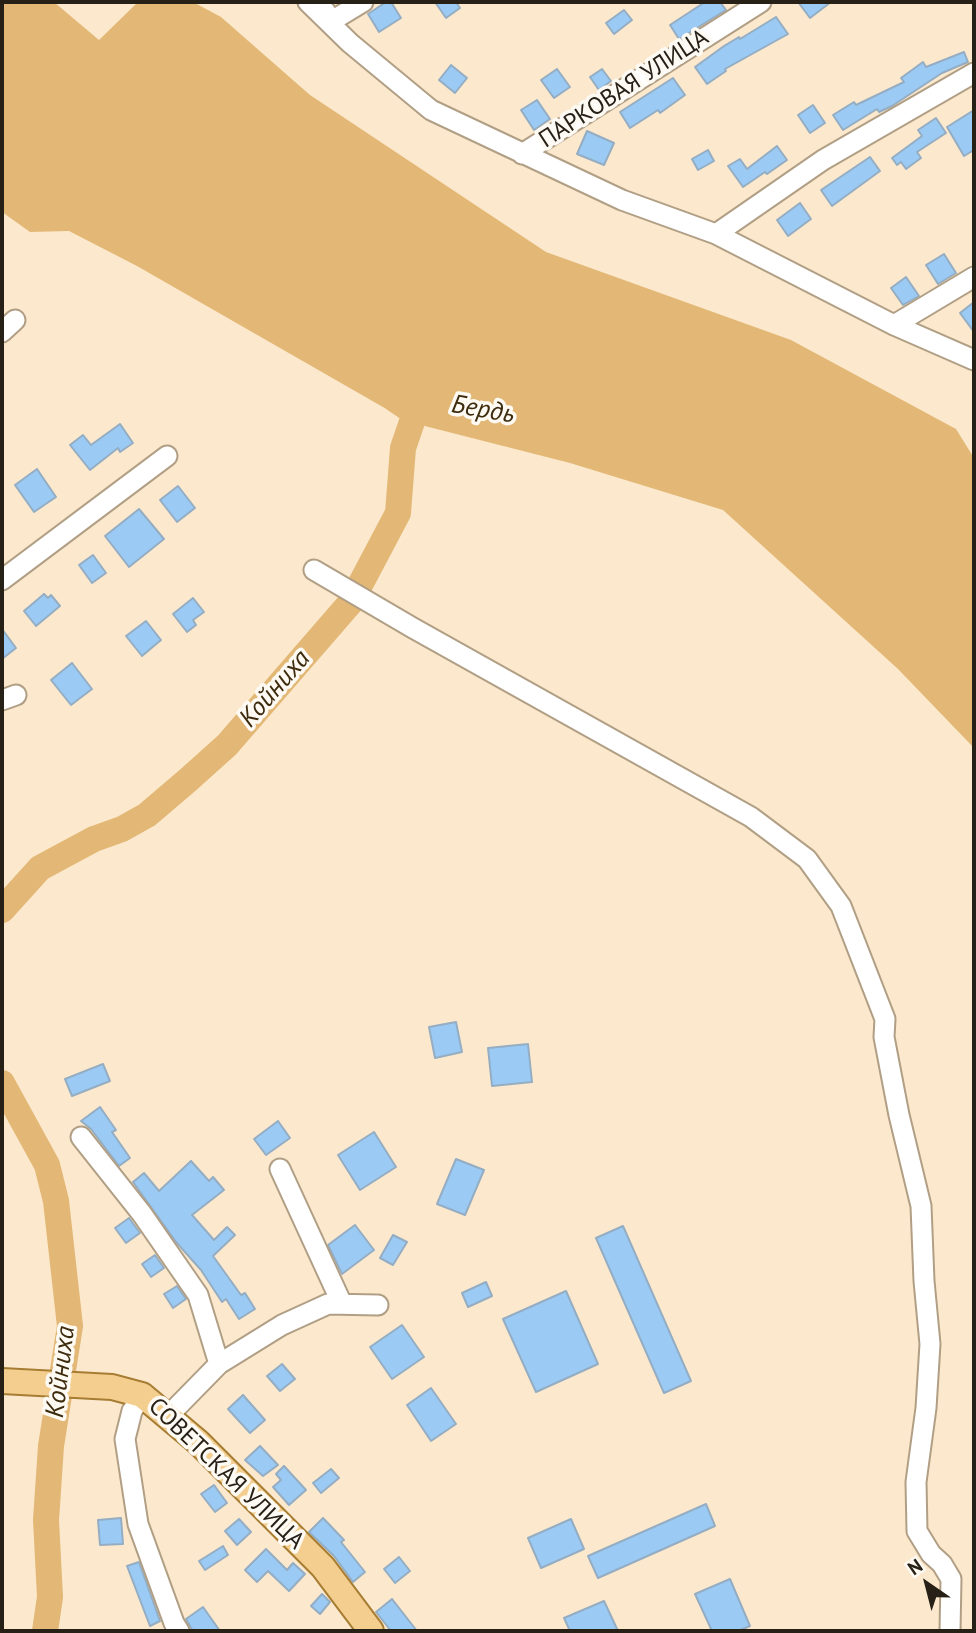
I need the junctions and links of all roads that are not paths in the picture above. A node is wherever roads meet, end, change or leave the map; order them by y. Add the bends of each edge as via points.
1 (308, 2) edge
2 (321, 2) edge
3 (363, 2) edge
4 (761, 2) edge
5 (330, 22) junction
6 (974, 73) edge
7 (523, 154) junction
8 (716, 234) junction
9 (974, 277) edge
10 (894, 325) junction
11 (974, 360) edge
12 (167, 456) dead end
13 (314, 570) dead end
14 (2, 580) edge
15 (81, 1137) dead end
16 (280, 1169) dead end
17 (342, 1304) junction
18 (378, 1305) dead end
19 (219, 1364) junction
20 (2, 1381) edge
21 (142, 1395) junction
22 (169, 1415) junction
23 (179, 1631) edge
24 (371, 1631) edge
25 (950, 1631) edge

1 - 5 street
2 - 5 street
3 - 5 street
4 - 7 street, ПАРКОВАЯ УЛИЦА
5 - 7 street via 431,110
6 - 8 street via 823,160
7 - 8 street via 622,200
8 - 10 street
9 - 10 street
10 - 11 street
12 - 14 street
13 - 25 street via 751,817 807,859 841,906 885,1019 884,1037 920,1206 930,1344 916,1482 917,1531 951,1579
15 - 19 street via 198,1295
16 - 17 street
17 - 18 street
17 - 19 street via 328,1304 282,1325
19 - 22 street
20 - 21 main road, СОВЕТСКАЯ УЛИЦА via 112,1387
21 - 22 main road, СОВЕТСКАЯ УЛИЦА
21 - 23 street via 132,1411 125,1439 136,1512
22 - 24 main road, СОВЕТСКАЯ УЛИЦА via 323,1567

